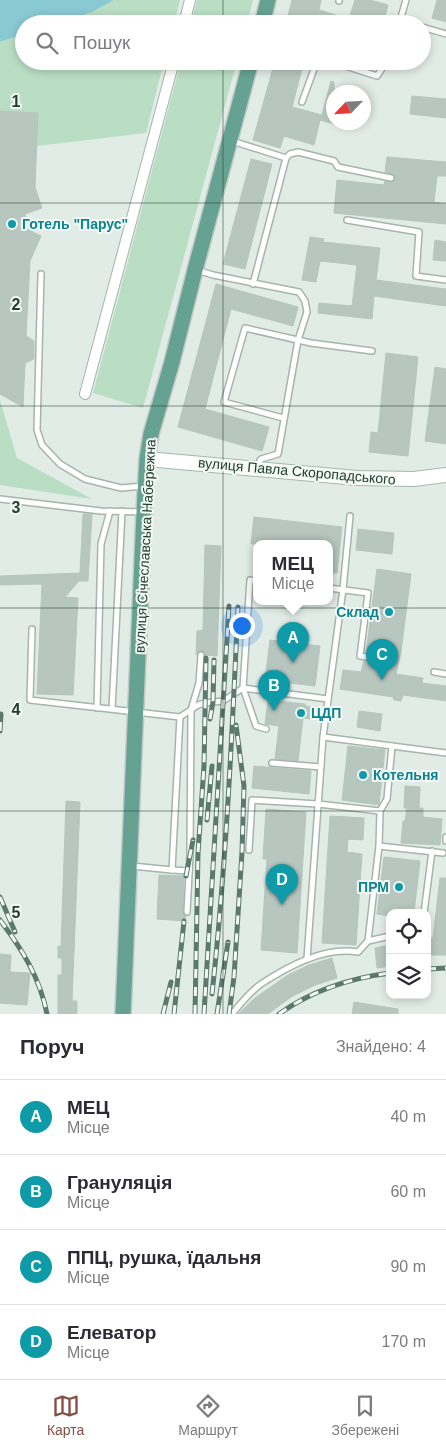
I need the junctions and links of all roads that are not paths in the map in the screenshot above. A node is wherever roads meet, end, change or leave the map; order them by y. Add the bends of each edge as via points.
1 (190, 0) edge
2 (268, 0) edge
3 (406, 0) edge
4 (186, 15) edge
5 (264, 15) edge
6 (402, 15) edge
7 (431, 30) edge
8 (446, 34) edge
9 (172, 70) edge
10 (249, 70) edge
11 (313, 70) edge
12 (358, 70) edge
13 (381, 70) edge
14 (302, 102) dead end
15 (230, 140) junction
16 (286, 158) junction
17 (391, 178) dead end
18 (347, 220) dead end
19 (195, 270) junction
20 (41, 274) dead end
21 (446, 280) edge
22 (253, 284) junction
23 (298, 340) junction
24 (372, 352) dead end
25 (85, 394) dead end
26 (283, 418) junction
27 (147, 459) junction
28 (256, 468) junction
29 (446, 475) edge
30 (146, 486) junction
31 (0, 499) edge
32 (110, 511) junction
33 (122, 511) junction
34 (144, 512) junction
35 (350, 516) dead end
36 (253, 580) edge
37 (333, 588) edge
38 (343, 589) junction
39 (32, 629) dead end
40 (201, 655) dead end
41 (394, 661) dead end
42 (434, 672) dead end
43 (446, 674) edge
44 (243, 688) junction
45 (328, 700) junction
46 (97, 708) junction
47 (112, 709) junction
48 (191, 710) junction
49 (136, 713) junction
50 (180, 717) junction
51 (266, 729) dead end
52 (323, 737) junction
53 (392, 746) junction
54 (446, 753) edge
55 (272, 763) dead end
56 (321, 767) junction
57 (318, 804) junction
58 (380, 811) junction
59 (446, 837) edge
60 (446, 841) edge
61 (380, 846) junction
62 (249, 850) dead end
63 (432, 851) junction
64 (443, 853) dead end
65 (129, 866) junction
66 (172, 870) junction
67 (189, 871) junction
68 (425, 909) edge
69 (187, 912) dead end
70 (386, 937) edge
71 (368, 941) junction
72 (307, 959) junction
73 (123, 1014) edge
74 (232, 1014) edge

1 - 4 street
2 - 5 main road
3 - 6 lane
7 - 8 lane
9 - 25 street
10 - 15 main road, вулиця Січеславська Набережна
11 - 14 lane
12 - 13 lane via 377,76
15 - 16 lane
15 - 19 main road, вулиця Січеславська Набережна
16 - 17 lane via 298,152 334,161 338,167
16 - 22 lane
18 - 21 lane via 419,232 416,276
19 - 22 lane
19 - 27 main road, вулиця Січеславська Набережна via 150,434
20 - 30 lane via 37,430 42,445 60,464 85,479 121,488
22 - 23 lane via 299,292 307,312
23 - 24 lane
23 - 26 lane
23 - 26 lane via 245,328 224,402
26 - 28 lane via 278,454 261,459
27 - 28 street, вулиця Павла Скоропадського
27 - 30 main road, вулиця Січеславська Набережна
28 - 29 street, вулиця Павла Скоропадського via 357,478 414,479
30 - 34 main road, вулиця Січеславська Набережна
31 - 32 lane
32 - 33 lane
32 - 46 lane via 100,544
33 - 34 lane
33 - 47 lane
34 - 49 main road, вулиця Січеславська Набережна
35 - 38 lane
36 - 44 lane via 250,580
37 - 38 lane
38 - 41 lane via 368,593 360,656
38 - 45 lane
39 - 46 lane via 30,700
40 - 48 lane via 199,684
42 - 43 lane
44 - 45 lane
44 - 48 lane via 223,701 205,703
44 - 51 lane via 256,726
45 - 52 lane
46 - 47 lane
47 - 49 lane
48 - 50 lane
48 - 67 lane
49 - 50 lane
49 - 65 main road, вулиця Січеславська Набережна
50 - 66 lane
52 - 53 lane
52 - 56 lane
53 - 54 lane
53 - 58 lane via 387,799
55 - 56 lane
56 - 57 lane
57 - 58 lane
57 - 62 lane via 252,800
57 - 72 lane
58 - 61 lane
59 - 60 lane
61 - 63 lane
61 - 71 lane
63 - 64 lane
63 - 68 lane
65 - 66 lane
65 - 73 main road, вулиця Січеславська Набережна
66 - 67 lane
67 - 69 lane
70 - 71 lane
71 - 72 lane via 358,952 343,950
72 - 74 lane via 260,984

